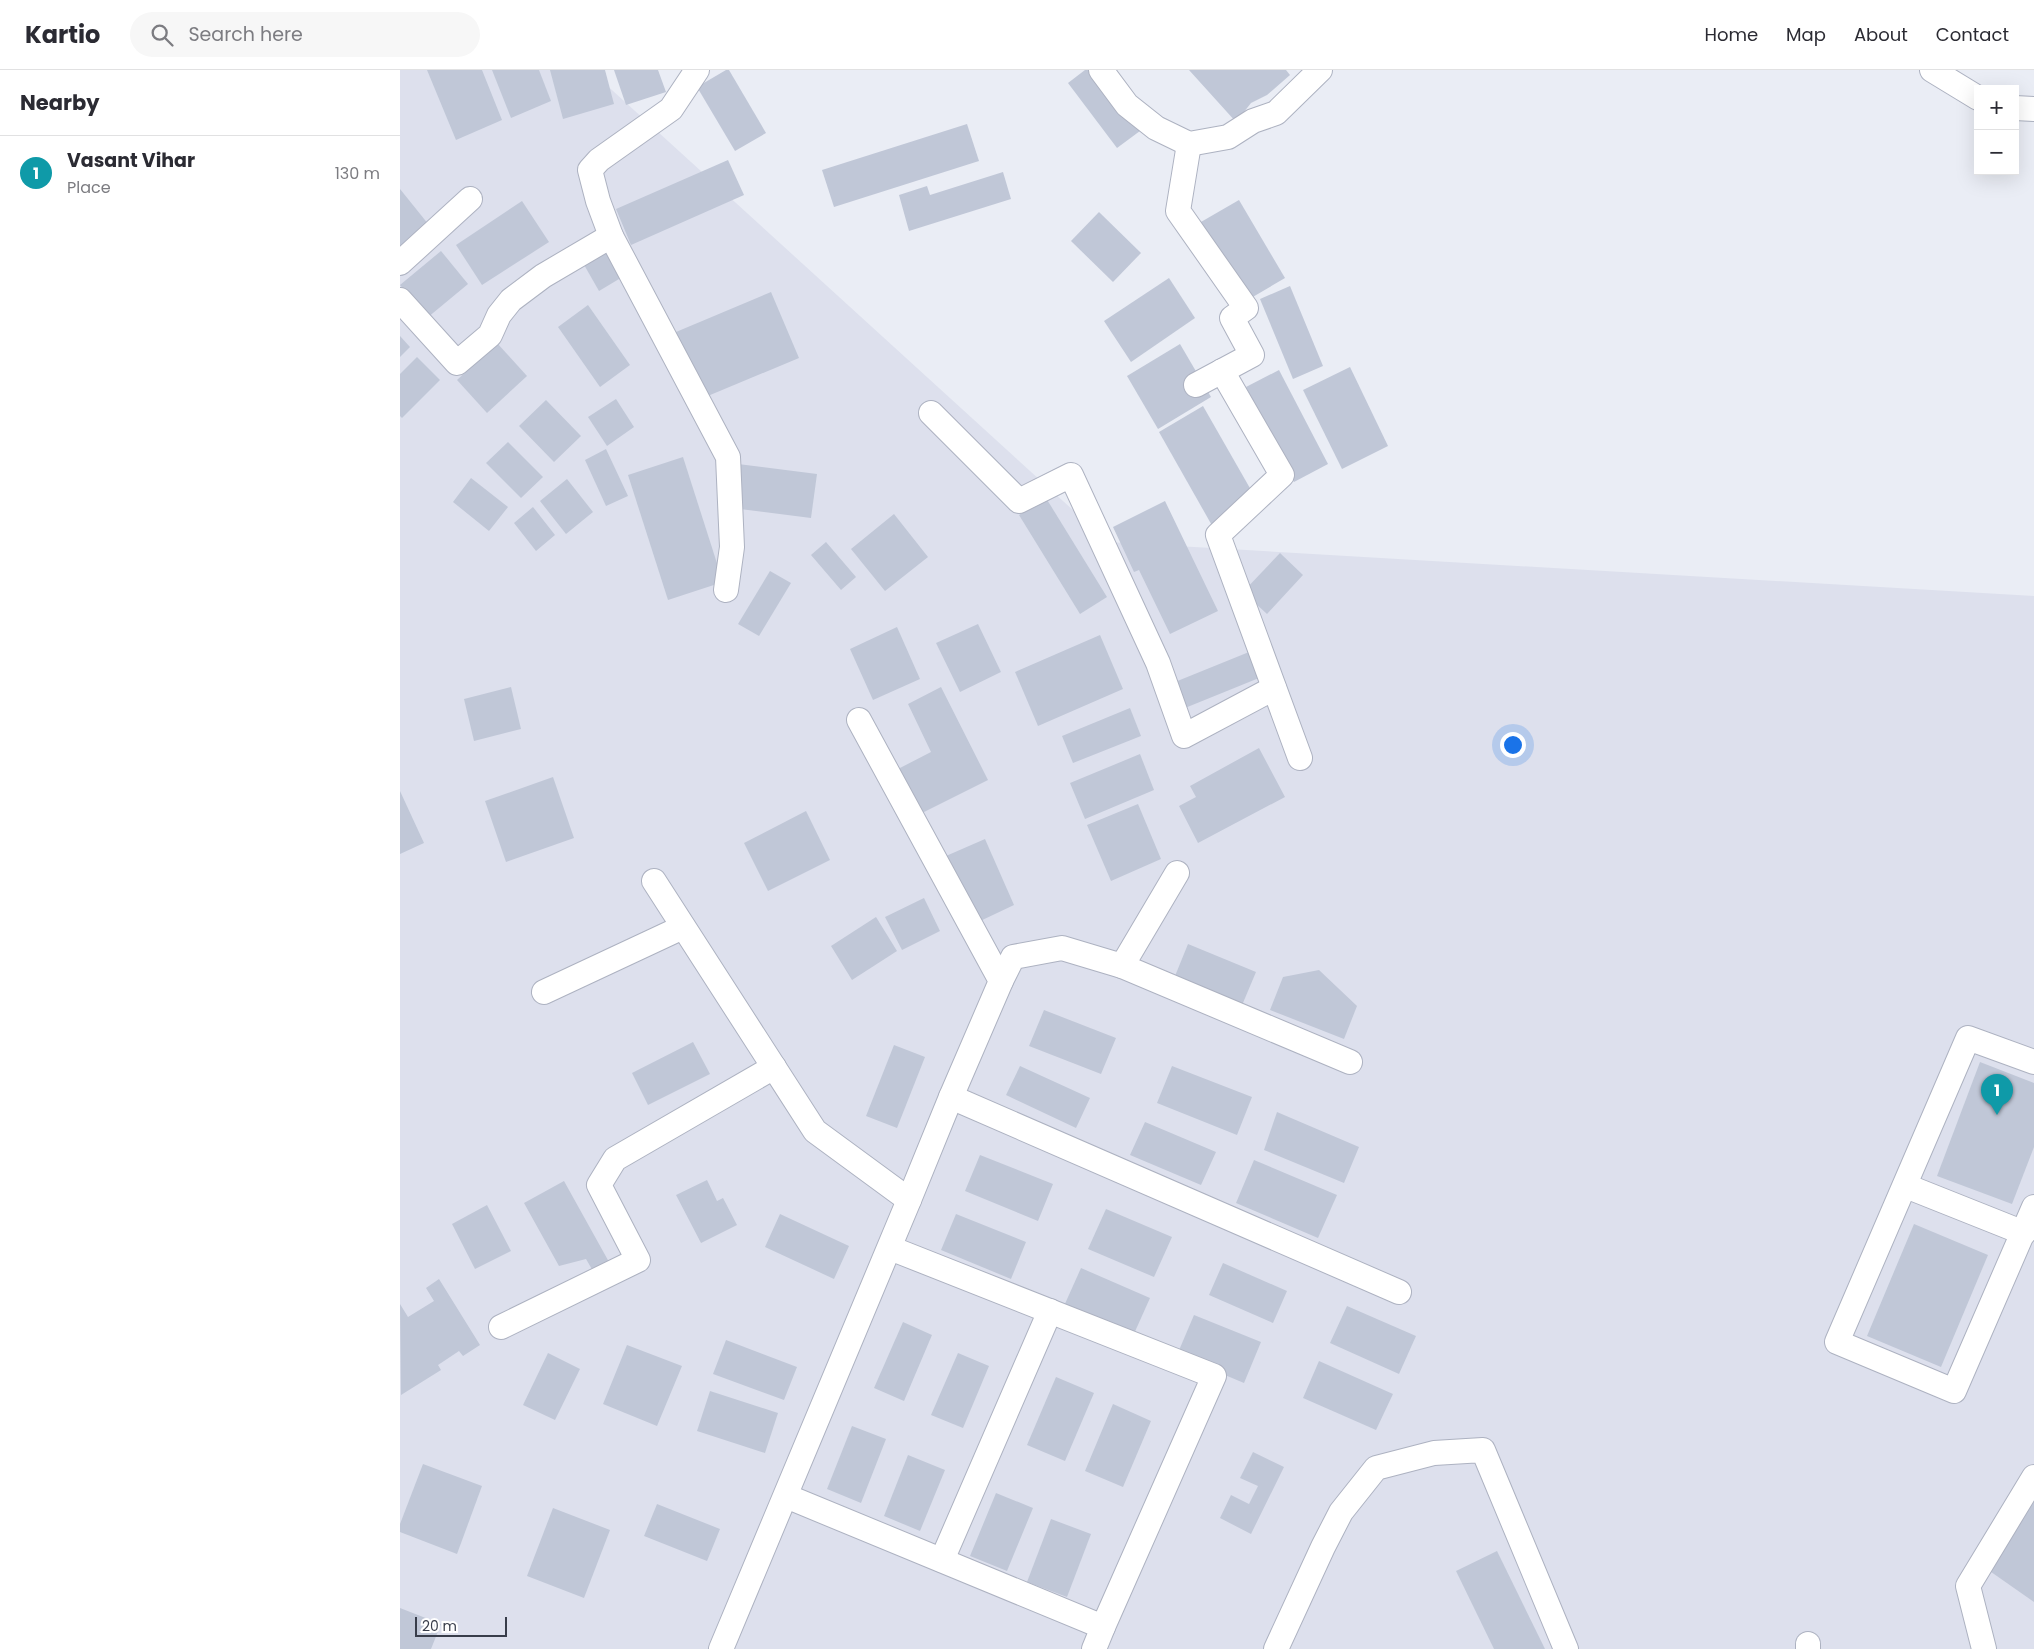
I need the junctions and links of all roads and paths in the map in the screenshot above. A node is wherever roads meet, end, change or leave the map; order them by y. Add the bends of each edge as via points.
1 (697, 70) edge
2 (1101, 70) edge
3 (1320, 70) edge
4 (1932, 70) edge
5 (1974, 96) edge
6 (2019, 108) edge
7 (2034, 109) edge
8 (1189, 144) junction
9 (470, 199) dead end
10 (611, 236) junction
11 (400, 264) edge
12 (400, 300) edge
13 (1222, 371) junction
14 (1196, 385) dead end
15 (931, 412) dead end
16 (726, 590) dead end
17 (1274, 688) junction
18 (859, 720) dead end
19 (1300, 758) dead end
20 (1177, 873) dead end
21 (654, 880) dead end
22 (683, 927) junction
23 (1122, 966) junction
24 (1001, 980) junction
25 (544, 992) dead end
26 (1350, 1062) dead end
27 (2034, 1062) edge
28 (774, 1066) junction
29 (951, 1097) junction
30 (1906, 1186) junction
31 (909, 1200) junction
32 (2034, 1207) edge
33 (2024, 1233) junction
34 (890, 1248) junction
35 (1400, 1292) dead end
36 (1050, 1311) junction
37 (501, 1327) dead end
38 (2034, 1477) edge
39 (786, 1496) junction
40 (942, 1560) junction
41 (1104, 1627) junction
42 (721, 1649) edge
43 (1094, 1649) edge
44 (1276, 1649) edge
45 (1566, 1649) edge
46 (1984, 1649) edge

1 - 10 street via 671,109 599,160 590,170
2 - 8 street via 1127,105 1156,128
3 - 8 street via 1276,113 1254,121 1228,137
4 - 5 street
6 - 7 street
8 - 13 street via 1178,211 1246,308 1232,318 1252,355
9 - 11 street
10 - 12 street via 543,276 512,300 490,335 457,363
10 - 16 street via 728,457 732,547
13 - 14 street
13 - 17 street via 1282,475 1218,535
15 - 17 street via 1019,501 1071,475 1158,663 1184,736
17 - 19 street
18 - 24 street
20 - 23 street
21 - 22 street
22 - 25 street
22 - 28 street
23 - 24 street via 1062,948 1013,957
23 - 26 street
24 - 29 street
27 - 30 street via 1968,1038
28 - 31 street via 815,1131
28 - 37 street via 615,1159 599,1184 638,1260
29 - 31 street
29 - 35 street
30 - 33 street
30 - 33 street via 1837,1342 1954,1391
31 - 34 street
32 - 33 street
34 - 36 street
34 - 39 street
36 - 40 street
36 - 41 street via 1214,1376
38 - 46 street via 1968,1586
39 - 40 street
39 - 42 street
40 - 41 street
41 - 43 street
44 - 45 street via 1341,1512 1376,1468 1434,1453 1483,1450

